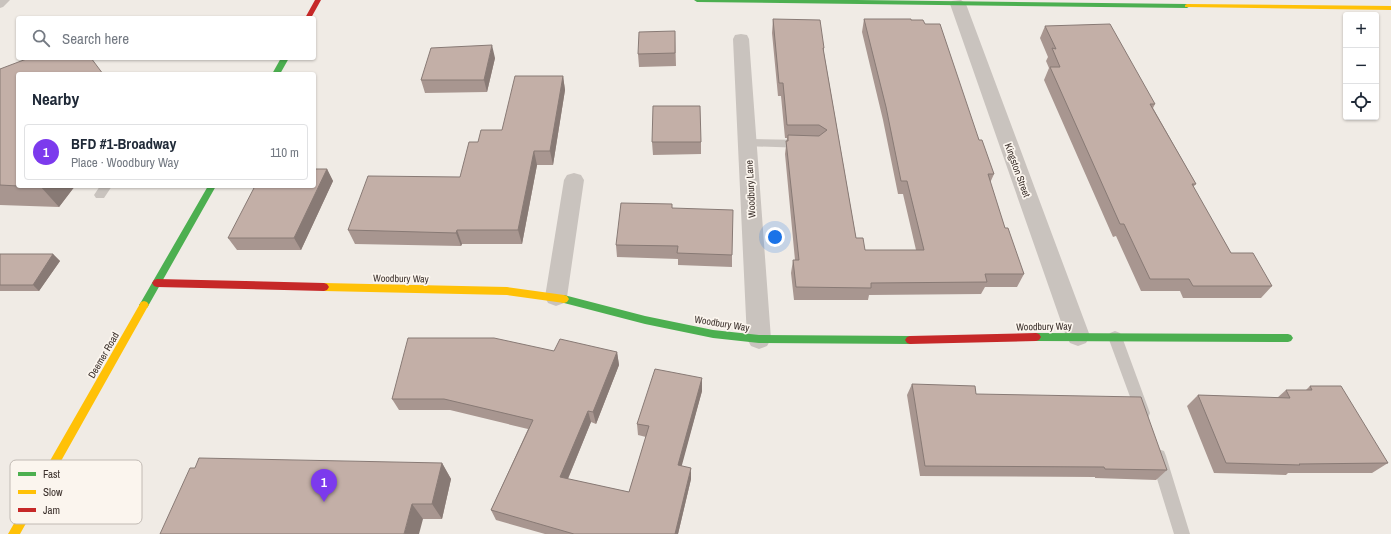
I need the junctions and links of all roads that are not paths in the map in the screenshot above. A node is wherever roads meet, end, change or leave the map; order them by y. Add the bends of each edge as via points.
1 (5, 0) edge
2 (318, 0) edge
3 (697, 0) edge
4 (786, 1) edge
5 (0, 4) edge
6 (958, 4) junction
7 (1391, 8) edge
8 (309, 16) edge
9 (741, 39) dead end
10 (284, 60) edge
11 (277, 72) edge
12 (747, 143) junction
13 (817, 144) edge
14 (574, 180) dead end
15 (211, 188) edge
16 (157, 283) junction
17 (556, 297) junction
18 (1078, 336) junction
19 (1115, 337) junction
20 (1288, 338) dead end
21 (759, 340) junction
22 (1146, 424) edge
23 (1154, 445) edge
24 (56, 460) edge
25 (20, 524) edge
26 (14, 534) edge
27 (1182, 534) edge

1 - 5 lane
2 - 8 street
3 - 4 street
4 - 6 street
6 - 7 street
6 - 18 street, Kingston Street
9 - 12 street, Woodbury Lane
10 - 11 street
12 - 13 lane
12 - 21 street, Woodbury Lane
14 - 17 street
15 - 16 street, Deemer Road
16 - 17 street, Woodbury Way via 507,291
16 - 24 street, Deemer Road
17 - 21 street, Woodbury Way via 660,323
18 - 19 street, Woodbury Way
18 - 21 street, Woodbury Way via 879,341
19 - 20 street, Woodbury Way
19 - 22 lane
23 - 27 lane
25 - 26 street, Deemer Road

